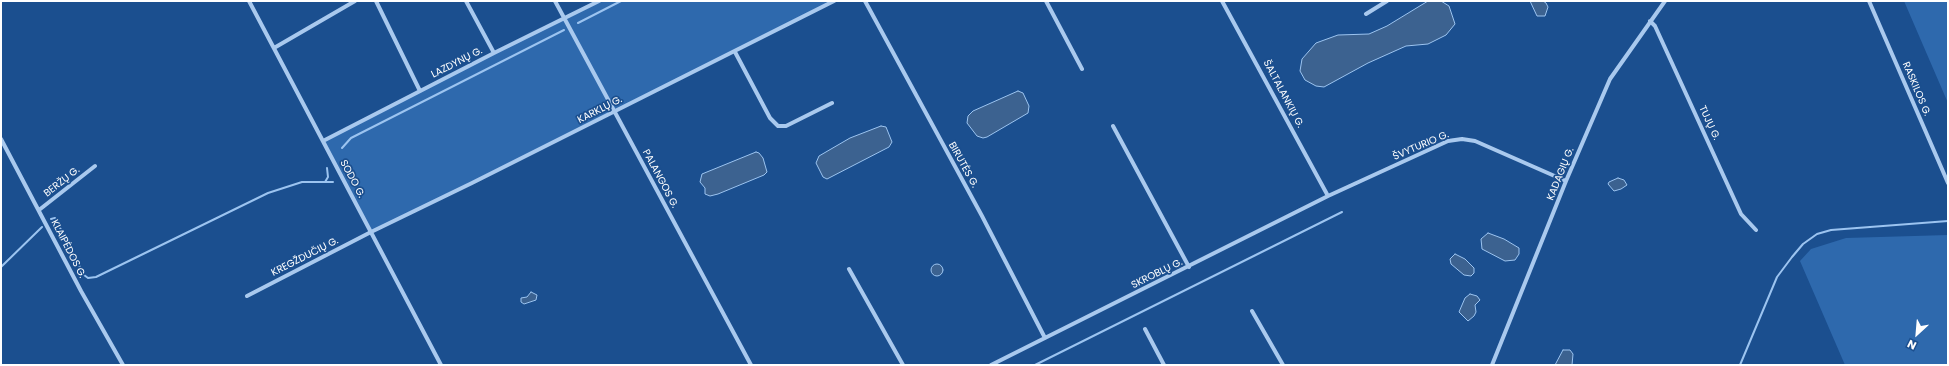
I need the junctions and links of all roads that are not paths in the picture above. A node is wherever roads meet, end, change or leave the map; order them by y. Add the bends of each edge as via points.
1 (249, 1) edge
2 (355, 1) edge
3 (376, 1) edge
4 (466, 1) edge
5 (555, 1) edge
6 (599, 1) edge
7 (834, 1) edge
8 (865, 1) edge
9 (1046, 1) edge
10 (1222, 1) edge
11 (1387, 1) edge
12 (1665, 1) edge
13 (1869, 1) edge
14 (1366, 14) dead end
15 (565, 18) junction
16 (1650, 21) junction
17 (274, 48) junction
18 (735, 52) junction
19 (494, 53) junction
20 (1082, 69) dead end
21 (420, 91) junction
22 (832, 103) dead end
23 (615, 111) junction
24 (1113, 126) dead end
25 (1, 139) edge
26 (323, 141) junction
27 (95, 166) dead end
28 (1566, 182) junction
29 (1948, 183) edge
30 (1328, 196) junction
31 (39, 210) junction
32 (1756, 230) dead end
33 (371, 232) junction
34 (1189, 267) junction
35 (848, 269) dead end
36 (247, 296) dead end
37 (1252, 311) dead end
38 (1145, 330) dead end
39 (1045, 338) junction
40 (123, 365) edge
41 (441, 365) edge
42 (751, 365) edge
43 (903, 365) edge
44 (992, 365) edge
45 (1164, 365) edge
46 (1283, 365) edge
47 (1492, 365) edge

1 - 17 street, SODO G.
2 - 17 street
3 - 21 street
4 - 19 street
5 - 15 street, PALANGOS G.
6 - 15 street, LAZDYNŲ G.
7 - 18 street, KARKLŲ G.
8 - 39 street, BIRUTĖS G.
9 - 20 street
10 - 30 street, ŠALTALANKIŲ G.
11 - 14 street
12 - 16 street, KADAGIŲ G.
13 - 29 street, RASKILOS G.
15 - 19 street, LAZDYNŲ G.
15 - 23 street, PALANGOS G.
16 - 28 street, KADAGIŲ G. via 1610,79
16 - 32 street, TUJŲ G. via 1655,26 1741,214
17 - 26 street, SODO G.
18 - 22 street via 770,118 778,126 786,126
18 - 23 street, KARKLŲ G.
19 - 21 street, LAZDYNŲ G.
21 - 26 street, LAZDYNŲ G.
23 - 33 street, KARKLŲ G.
23 - 42 street, PALANGOS G.
24 - 34 street
25 - 31 street, KLAIPĖDOS G.
26 - 33 street, SODO G.
27 - 31 street, BERŽŲ G.
28 - 30 street, ŠVYTURIO G. via 1476,141 1462,139 1448,141
28 - 47 street, KADAGIŲ G.
30 - 34 street, SKROBLŲ G.
31 - 40 street, KLAIPĖDOS G.
33 - 36 street, KREGŽDUČIŲ G.
33 - 41 street, SODO G.
34 - 39 street, SKROBLŲ G.
35 - 43 street
37 - 46 street
38 - 45 street
39 - 44 street, SKROBLŲ G.

